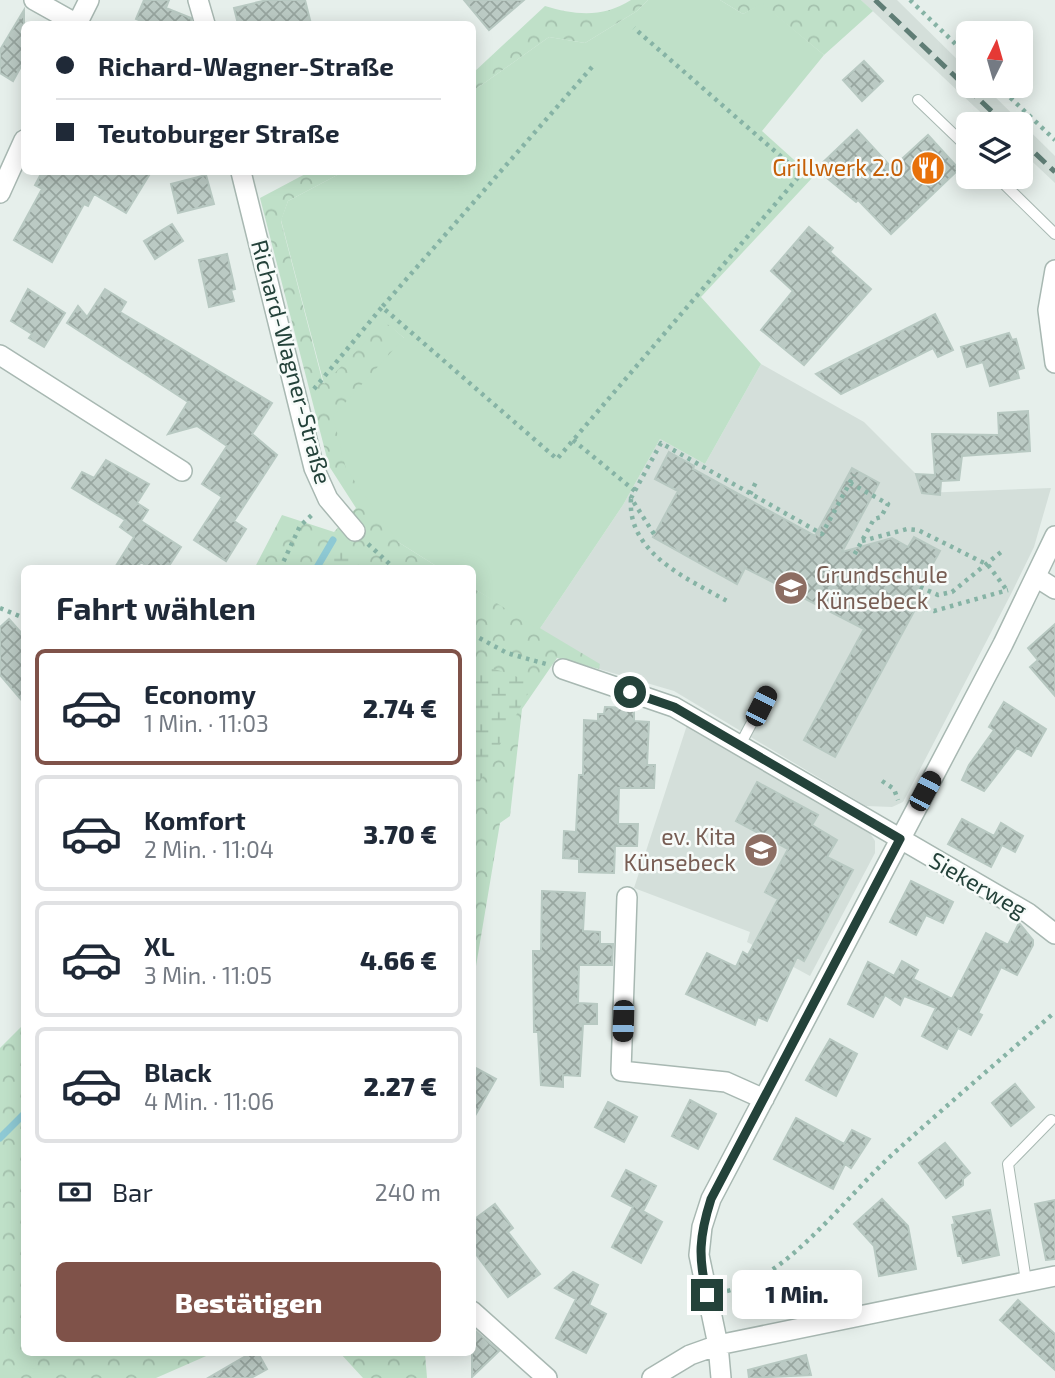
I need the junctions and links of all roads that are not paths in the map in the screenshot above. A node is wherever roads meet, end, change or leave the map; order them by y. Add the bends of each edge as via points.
1 (34, 0) edge
2 (89, 0) edge
3 (198, 0) edge
4 (72, 21) edge
5 (78, 21) edge
6 (204, 21) edge
7 (918, 100) dead end
8 (956, 136) edge
9 (21, 148) edge
10 (242, 175) edge
11 (1009, 189) edge
12 (0, 193) edge
13 (1055, 234) edge
14 (1055, 270) edge
15 (0, 355) edge
16 (1055, 363) edge
17 (182, 471) dead end
18 (355, 531) road end
19 (1055, 536) edge
20 (1050, 584) edge
21 (564, 669) road end
22 (768, 692) dead end
23 (740, 745) junction
24 (900, 839) junction
25 (627, 897) dead end
26 (1055, 934) edge
27 (764, 1099) junction
28 (1051, 1120) dead end
29 (1055, 1276) edge
30 (1026, 1281) junction
31 (476, 1315) edge
32 (718, 1345) junction
33 (547, 1378) edge
34 (652, 1378) edge
35 (721, 1378) edge

1 - 4 street
2 - 5 street
3 - 6 street
7 - 8 lane
9 - 12 street
10 - 18 street, Richard-Wagner-Straße via 314,468 328,499
11 - 13 lane
14 - 16 street via 1048,310
15 - 17 street
19 - 20 street
20 - 24 street via 1025,598
21 - 23 street via 674,707
22 - 23 lane
23 - 24 street
24 - 26 street, Siekerweg via 1028,913
24 - 27 street
25 - 27 street via 621,1071 726,1082
27 - 32 street via 711,1199 702,1227 699,1255
28 - 30 lane via 1008,1164
29 - 30 street
30 - 32 street
31 - 33 street
32 - 34 street via 690,1355
32 - 35 street

